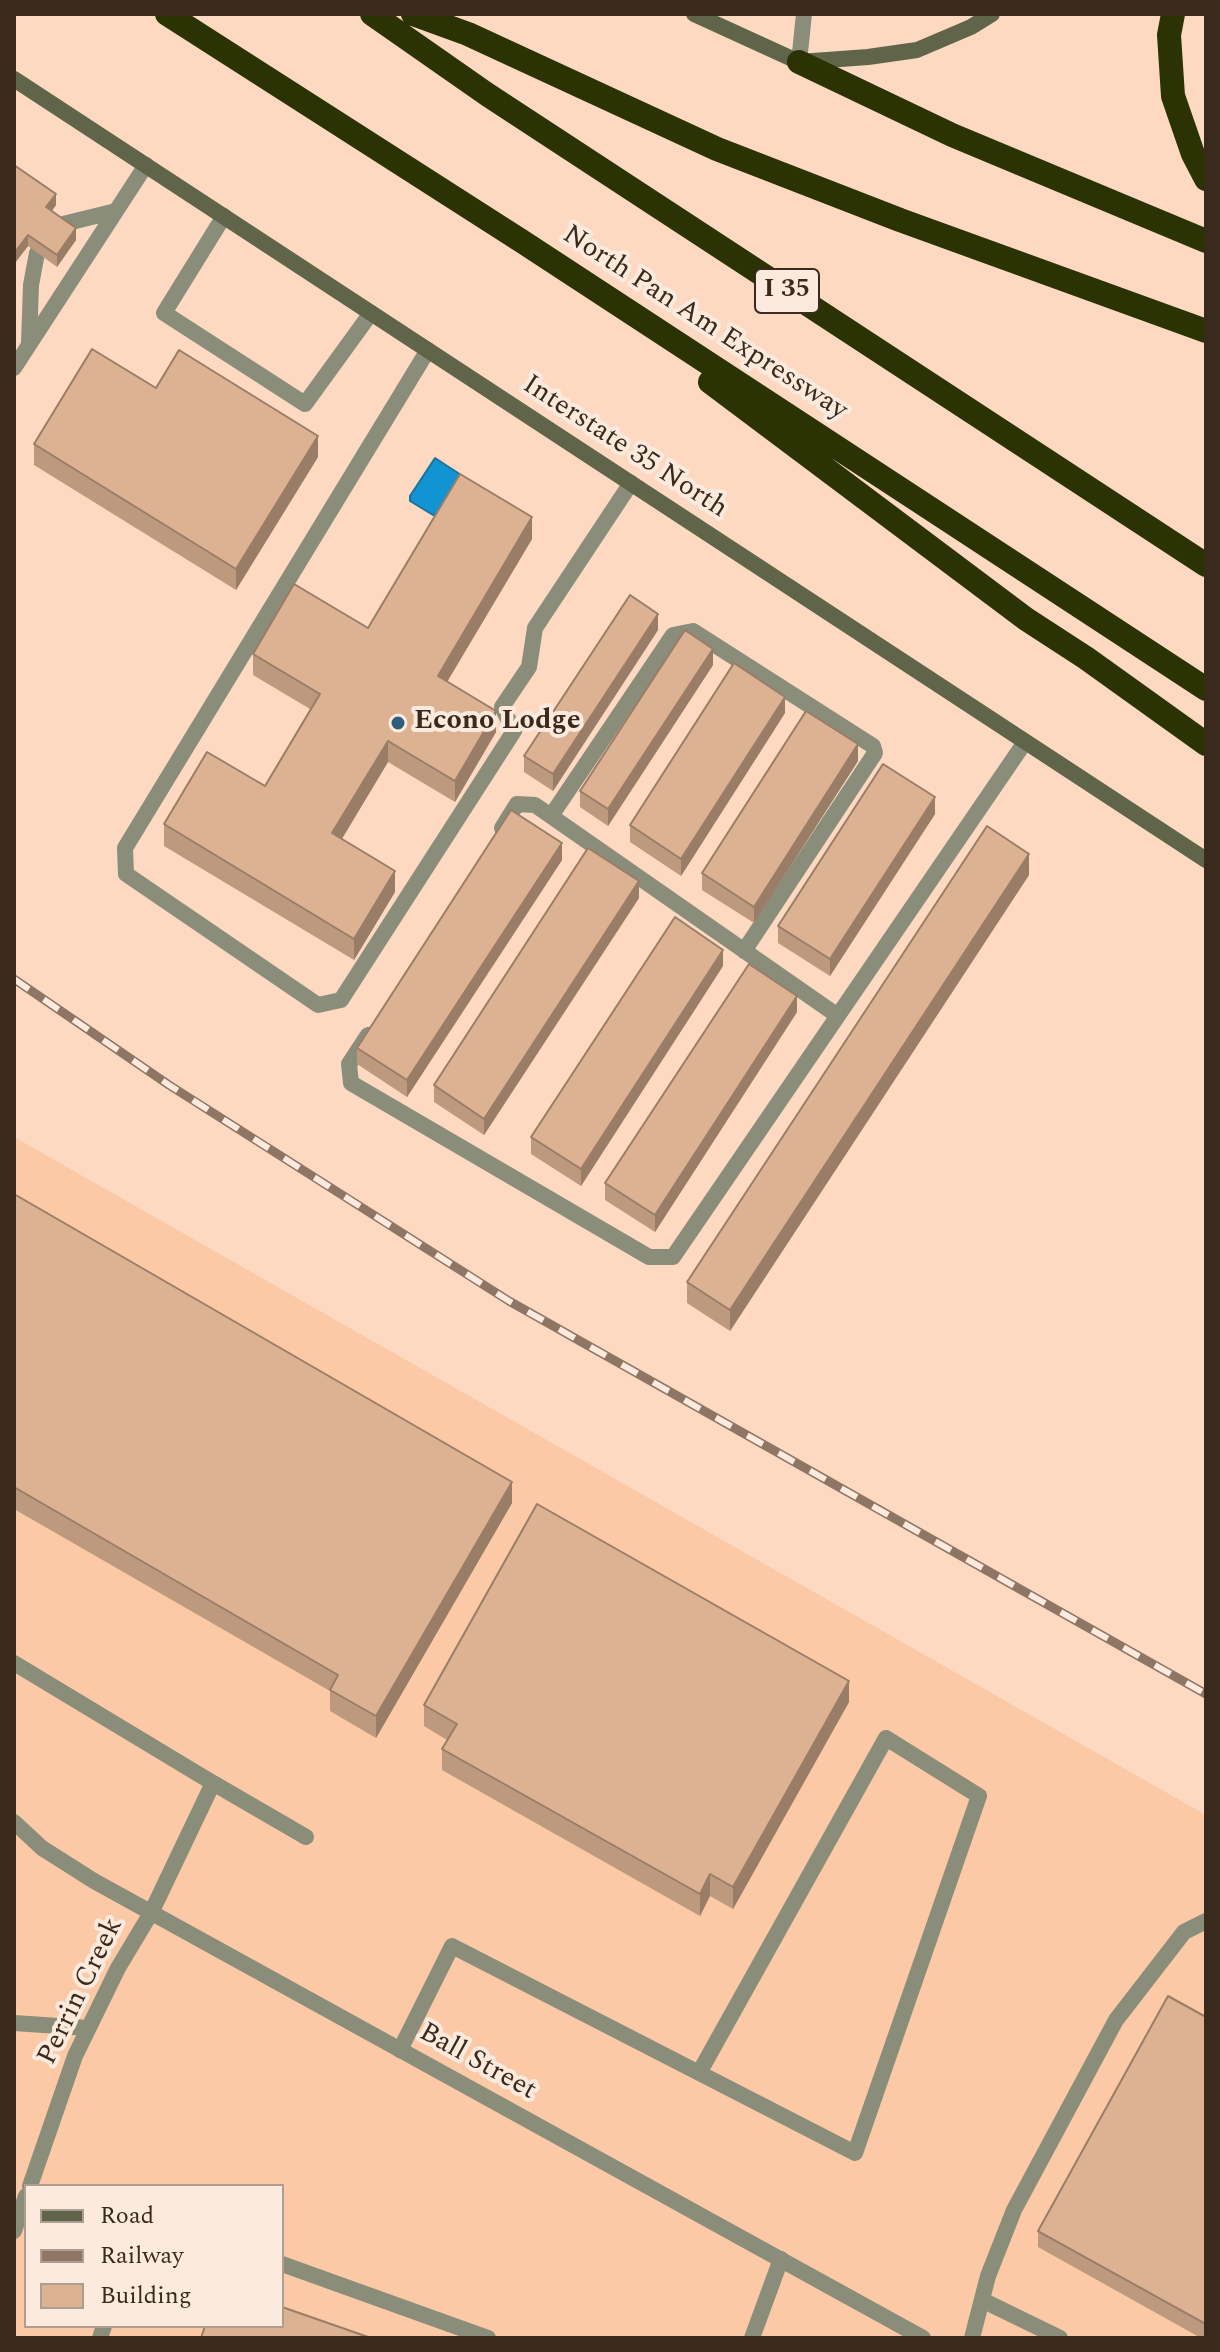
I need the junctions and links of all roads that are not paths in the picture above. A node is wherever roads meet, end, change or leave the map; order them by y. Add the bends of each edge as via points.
1 (167, 14) edge
2 (372, 14) edge
3 (413, 14) edge
4 (694, 14) edge
5 (804, 14) edge
6 (992, 14) edge
7 (1173, 14) edge
8 (799, 62) junction
9 (14, 79) edge
10 (146, 165) junction
11 (1206, 179) edge
12 (116, 211) junction
13 (224, 216) junction
14 (55, 226) edge
15 (1206, 241) edge
16 (523, 242) junction
17 (37, 253) edge
18 (371, 313) junction
19 (1206, 331) edge
20 (29, 344) junction
21 (428, 350) junction
22 (14, 368) edge
23 (631, 483) junction
24 (1206, 565) edge
25 (1206, 689) edge
26 (1025, 742) junction
27 (1206, 744) edge
28 (551, 816) junction
29 (492, 843) edge
30 (1206, 860) edge
31 (744, 951) junction
32 (838, 1016) junction
33 (374, 1025) edge
34 (14, 1663) edge
35 (213, 1783) junction
36 (14, 1822) edge
37 (306, 1837) dead end
38 (151, 1913) junction
39 (1206, 1921) edge
40 (14, 2023) edge
41 (88, 2028) junction
42 (400, 2050) junction
43 (699, 2073) junction
44 (31, 2184) edge
45 (24, 2202) edge
46 (14, 2231) edge
47 (781, 2259) junction
48 (284, 2265) edge
49 (982, 2300) junction
50 (488, 2338) edge
51 (752, 2338) edge
52 (923, 2338) edge
53 (972, 2338) edge
54 (1060, 2338) edge

1 - 16 highway, North Pan Am Expressway
2 - 24 highway, I 35
3 - 19 highway via 468,34 717,149
4 - 8 main road
5 - 8 street
6 - 8 main road via 917,50
7 - 11 highway via 1173,96
8 - 15 highway via 952,135
9 - 10 main road, Interstate 35 North
10 - 12 street
10 - 13 main road, Interstate 35 North
12 - 14 street
12 - 20 street
13 - 18 main road, Interstate 35 North
13 - 18 street via 164,313 305,404
16 - 25 highway, North Pan Am Expressway
16 - 27 highway via 1026,619
17 - 20 street
18 - 21 main road, Interstate 35 North
20 - 22 street
21 - 23 main road, Interstate 35 North
21 - 23 street via 125,848 126,874 318,1005 341,1000 514,731 502,707 529,667 535,628
23 - 26 main road, Interstate 35 North
26 - 30 main road, Interstate 35 North
26 - 32 street
28 - 29 street via 535,805 517,804
28 - 31 street
28 - 31 street via 673,635 693,631 873,746 875,753
31 - 32 street
32 - 33 street via 673,1257 649,1257 351,1083 349,1064
34 - 35 street
35 - 37 street
35 - 38 street, Perrin Creek
36 - 38 street, Ball Street via 42,1848
38 - 41 street, Perrin Creek
38 - 42 street, Ball Street
39 - 49 street via 1184,1932 1116,2020 1014,2210
40 - 41 street
41 - 44 street, Perrin Creek
42 - 43 street via 452,1946
42 - 47 street, Ball Street
43 - 43 street via 855,2153 979,1796 886,1738
45 - 46 street
47 - 51 street
47 - 52 street, Ball Street
48 - 50 street
49 - 53 street
49 - 54 street

